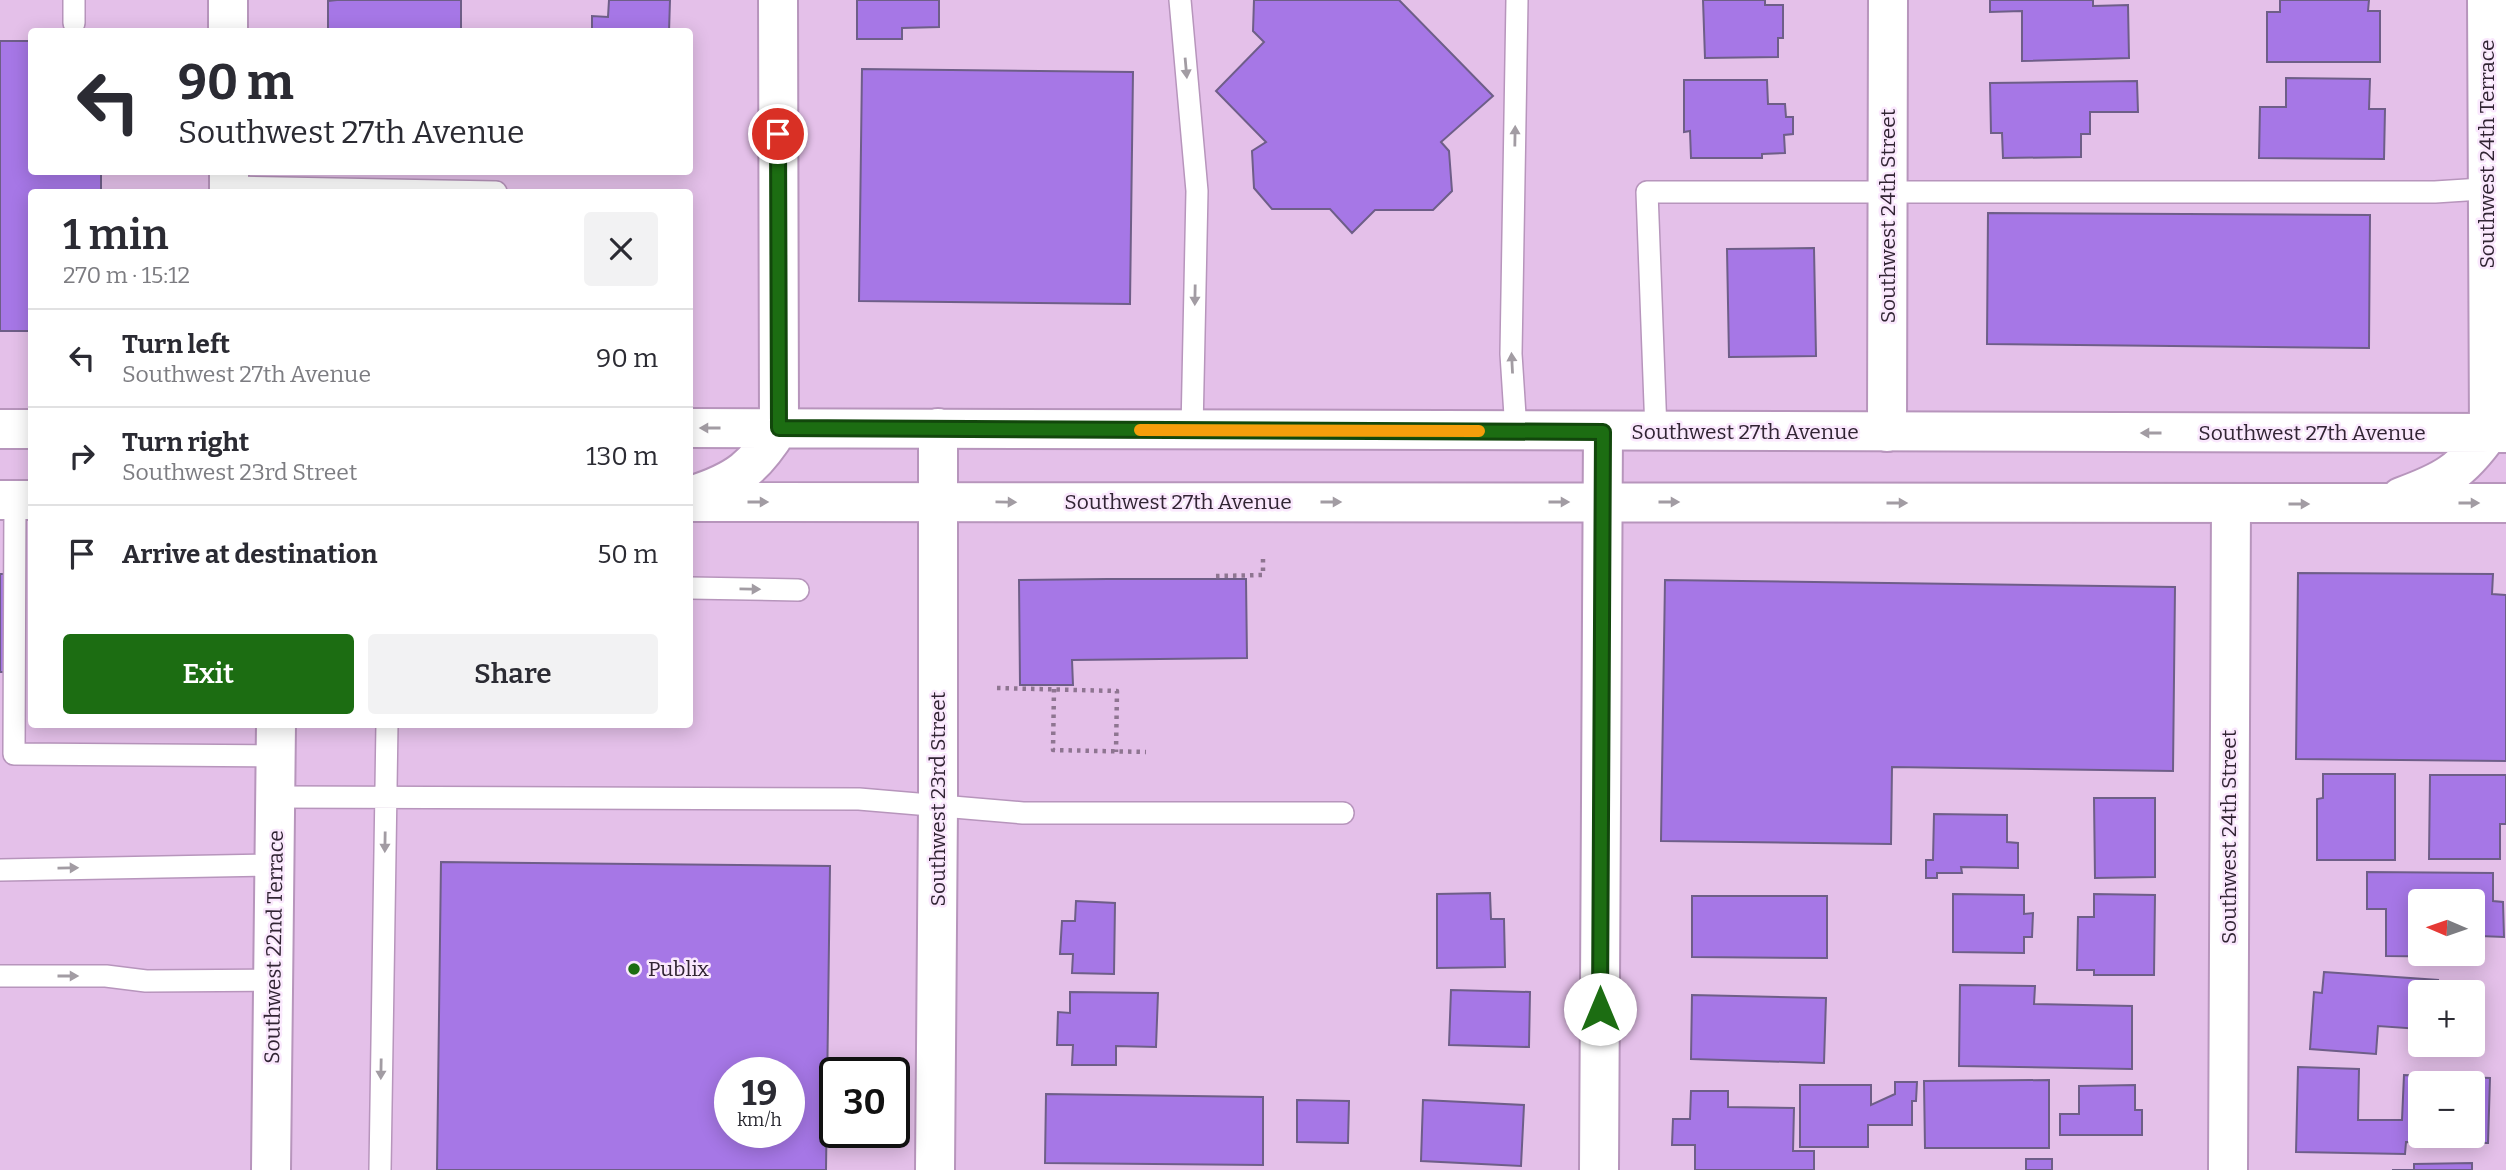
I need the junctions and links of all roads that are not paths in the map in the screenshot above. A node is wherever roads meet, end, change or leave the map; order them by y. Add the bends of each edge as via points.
1 (74, 0) edge
2 (228, 0) edge
3 (778, 0) edge
4 (1180, 0) edge
5 (1517, 0) edge
6 (1888, 0) edge
7 (2487, 0) edge
8 (74, 23) dead end
9 (228, 28) edge
10 (229, 184) edge
11 (2496, 188) edge
12 (351, 189) edge
13 (1888, 192) junction
14 (693, 428) edge
15 (779, 428) junction
16 (938, 428) junction
17 (0, 429) edge
18 (28, 429) edge
19 (1192, 430) junction
20 (1516, 431) junction
21 (1656, 431) junction
22 (1603, 432) junction
23 (1887, 432) junction
24 (2497, 433) edge
25 (693, 498) edge
26 (693, 499) edge
27 (16, 500) edge
28 (938, 501) junction
29 (1601, 502) junction
30 (2231, 503) junction
31 (2506, 503) edge
32 (2382, 504) junction
33 (693, 588) edge
34 (798, 590) dead end
35 (23, 627) edge
36 (387, 728) edge
37 (276, 740) edge
38 (275, 797) junction
39 (386, 798) junction
40 (938, 806) junction
41 (1343, 813) dead end
42 (275, 864) junction
43 (0, 870) edge
44 (0, 976) edge
45 (273, 981) junction
46 (271, 1170) edge
47 (380, 1170) edge
48 (935, 1170) edge
49 (1599, 1170) edge
50 (2228, 1170) edge

1 - 8 lane
2 - 9 main road
3 - 15 main road
4 -> 19 lane via 1197,191
20 -> 5 lane via 1511,354
6 - 13 main road, Southwest 24th Street
7 - 11 main road, Southwest 24th Terrace
10 - 12 lane
11 - 13 lane via 2435,192
11 - 24 main road, Southwest 24th Terrace
13 - 21 lane via 1647,192
13 - 23 main road, Southwest 24th Street
15 -> 14 main road, Southwest 27th Avenue
15 - 16 main road, Southwest 27th Avenue
15 - 25 main road via 747,471
16 - 19 main road, Southwest 27th Avenue
16 - 28 main road, Southwest 23rd Street
17 - 18 main road
19 - 20 main road, Southwest 27th Avenue
20 - 22 main road, Southwest 27th Avenue
21 - 22 main road, Southwest 27th Avenue
21 - 23 main road, Southwest 27th Avenue
22 - 29 main road
24 -> 23 main road, Southwest 27th Avenue
24 - 32 main road via 2454,474
26 -> 28 main road, Southwest 27th Avenue
27 - 35 lane
28 -> 29 main road, Southwest 27th Avenue
28 - 40 main road, Southwest 23rd Street
29 -> 30 main road, Southwest 27th Avenue
29 - 49 main road
30 -> 32 main road, Southwest 27th Avenue
30 - 50 main road, Southwest 24th Street
32 -> 31 main road, Southwest 27th Avenue
33 -> 34 lane
35 - 37 lane via 14,754
36 - 39 lane
37 - 38 main road, Southwest 22nd Terrace
38 - 39 lane
38 - 42 main road, Southwest 22nd Terrace
39 - 40 lane via 859,799
39 -> 47 lane
40 - 41 lane via 1023,813
40 - 48 main road, Southwest 23rd Street
43 -> 42 lane
42 - 45 main road, Southwest 22nd Terrace
44 -> 45 lane
45 - 46 main road, Southwest 22nd Terrace

